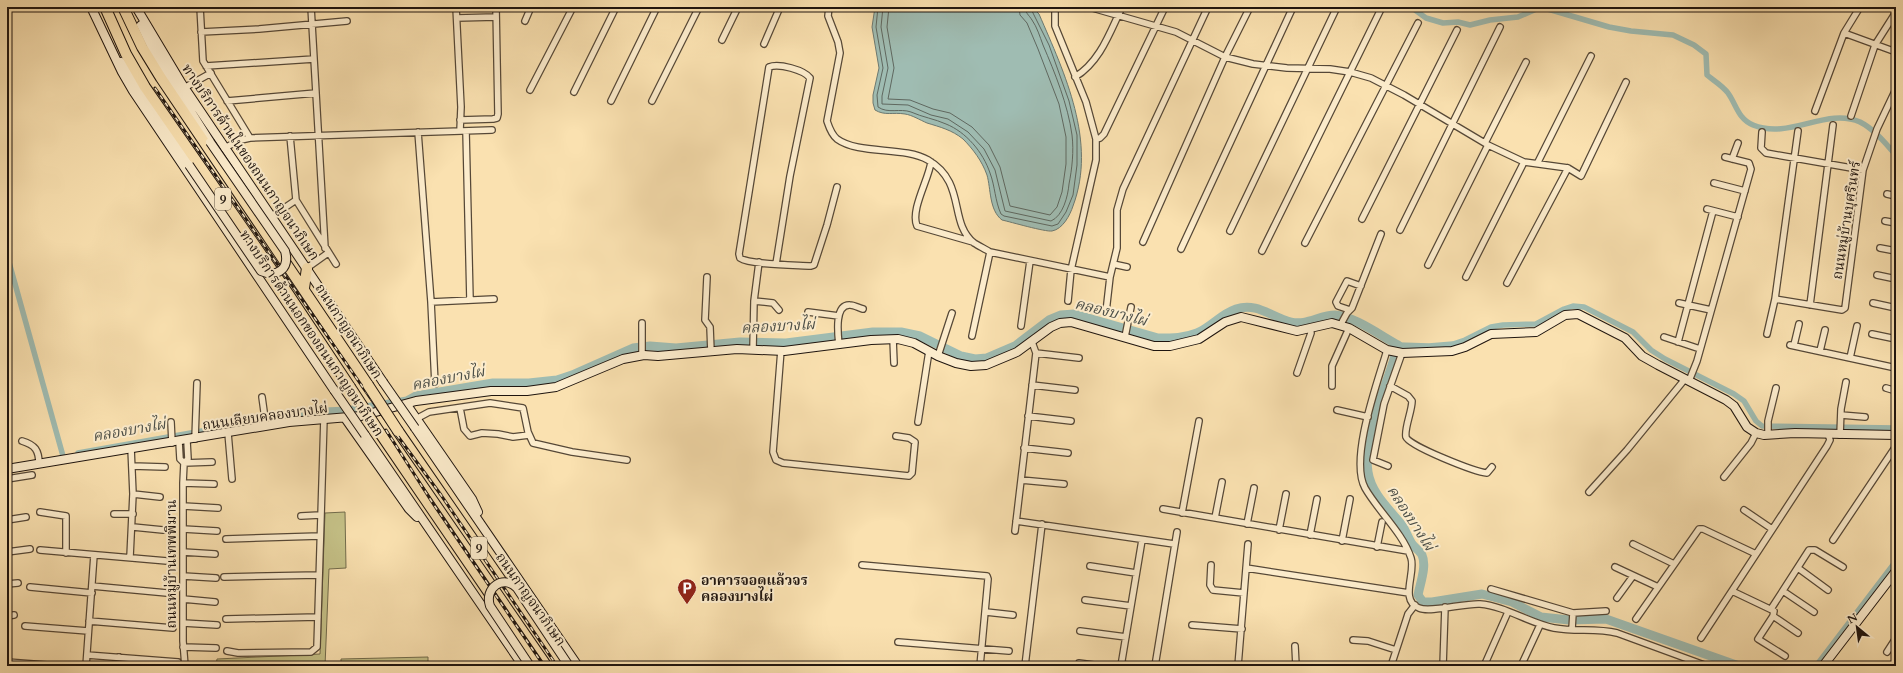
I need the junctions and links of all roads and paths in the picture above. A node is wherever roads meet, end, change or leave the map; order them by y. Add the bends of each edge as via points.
1 (91, 7) edge
2 (105, 7) edge
3 (123, 7) edge
4 (135, 7) edge
5 (200, 7) edge
6 (311, 7) edge
7 (456, 7) edge
8 (496, 7) edge
9 (532, 7) edge
10 (572, 7) edge
11 (616, 7) edge
12 (656, 7) edge
13 (699, 7) edge
14 (738, 7) edge
15 (780, 7) edge
16 (829, 7) edge
17 (1055, 7) edge
18 (1089, 7) edge
19 (1122, 7) edge
20 (1165, 7) edge
21 (1208, 7) edge
22 (1250, 7) edge
23 (1293, 7) edge
24 (1337, 7) edge
25 (1382, 7) edge
26 (1860, 7) edge
27 (1896, 12) edge
28 (1118, 16) junction
29 (496, 17) junction
30 (457, 18) junction
31 (347, 21) dead end
32 (525, 21) dead end
33 (1418, 23) dead end
34 (313, 24) junction
35 (1156, 26) junction
36 (1500, 27) dead end
37 (1457, 30) dead end
38 (202, 32) junction
39 (1844, 33) junction
40 (106, 40) junction
41 (722, 40) dead end
42 (1192, 40) junction
43 (764, 44) dead end
44 (1875, 45) junction
45 (1896, 52) edge
46 (1591, 56) dead end
47 (1226, 57) junction
48 (314, 59) junction
49 (1526, 62) dead end
50 (206, 66) junction
51 (1264, 66) junction
52 (1307, 69) junction
53 (1350, 72) junction
54 (210, 73) junction
55 (1075, 77) junction
56 (1626, 82) dead end
57 (1386, 85) junction
58 (184, 88) junction
59 (530, 90) dead end
60 (1896, 90) edge
61 (574, 92) dead end
62 (316, 93) junction
63 (227, 101) junction
64 (652, 101) dead end
65 (611, 102) dead end
66 (1420, 104) junction
67 (1815, 110) dead end
68 (1851, 116) dead end
69 (460, 120) junction
70 (1452, 123) junction
71 (1833, 125) dead end
72 (492, 130) dead end
73 (463, 131) junction
74 (1798, 131) dead end
75 (418, 132) junction
76 (1762, 132) dead end
77 (320, 135) junction
78 (290, 136) junction
79 (250, 138) junction
80 (1096, 139) junction
81 (1738, 143) dead end
82 (1486, 144) junction
83 (224, 148) junction
84 (1725, 157) dead end
85 (1794, 158) junction
86 (1732, 159) junction
87 (931, 162) junction
88 (1524, 162) junction
89 (1538, 162) junction
90 (1829, 164) junction
91 (1568, 168) junction
92 (1863, 170) junction
93 (1714, 183) dead end
94 (837, 187) dead end
95 (1745, 191) junction
96 (1887, 194) dead end
97 (1896, 196) edge
98 (296, 200) junction
99 (270, 217) junction
100 (1738, 217) junction
101 (1362, 219) dead end
102 (1885, 221) dead end
103 (1896, 223) edge
104 (1400, 230) dead end
105 (1230, 231) dead end
106 (1381, 234) dead end
107 (973, 242) junction
108 (1143, 242) dead end
109 (1305, 243) dead end
110 (1880, 248) dead end
111 (1181, 249) dead end
112 (327, 251) junction
113 (1262, 251) dead end
114 (1896, 251) edge
115 (990, 252) junction
116 (759, 262) junction
117 (1030, 262) junction
118 (336, 264) dead end
119 (776, 264) junction
120 (1113, 264) junction
121 (1428, 265) dead end
122 (1127, 267) dead end
123 (307, 268) junction
124 (1072, 270) junction
125 (1877, 275) dead end
126 (707, 277) dead end
127 (1466, 277) dead end
128 (1110, 278) junction
129 (1896, 279) edge
130 (1507, 283) dead end
131 (1361, 286) junction
132 (304, 288) junction
133 (494, 299) dead end
134 (1774, 299) junction
135 (470, 300) junction
136 (754, 301) junction
137 (1068, 301) dead end
138 (431, 302) junction
139 (1679, 303) dead end
140 (1873, 303) dead end
141 (1688, 305) junction
142 (1810, 305) junction
143 (1131, 307) dead end
144 (1896, 308) edge
145 (863, 309) dead end
146 (779, 310) dead end
147 (1711, 310) junction
148 (808, 312) dead end
149 (1106, 312) dead end
150 (952, 313) dead end
151 (838, 316) junction
152 (1345, 316) junction
153 (642, 323) dead end
154 (1799, 324) dead end
155 (1021, 326) dead end
156 (1857, 326) dead end
157 (1310, 328) junction
158 (1350, 328) junction
159 (1825, 330) dead end
160 (1766, 334) dead end
161 (1872, 334) dead end
162 (972, 336) dead end
163 (1125, 336) junction
164 (1664, 337) dead end
165 (893, 339) junction
166 (1896, 339) edge
167 (1032, 342) junction
168 (1678, 342) junction
169 (839, 343) junction
170 (752, 348) junction
171 (1700, 349) junction
172 (711, 350) junction
173 (782, 350) junction
174 (929, 351) junction
175 (1820, 351) junction
176 (1395, 352) junction
177 (642, 353) junction
178 (1036, 353) junction
179 (938, 355) junction
180 (1079, 358) dead end
181 (1850, 358) junction
182 (894, 363) dead end
183 (1896, 368) edge
184 (1297, 373) dead end
185 (1688, 379) junction
186 (1846, 382) dead end
187 (197, 383) dead end
188 (435, 384) dead end
189 (1032, 385) junction
190 (1332, 386) dead end
191 (1390, 386) junction
192 (1776, 388) dead end
193 (1886, 388) dead end
194 (1075, 390) dead end
195 (1896, 391) edge
196 (262, 398) dead end
197 (407, 405) junction
198 (460, 408) junction
199 (1337, 410) dead end
200 (1841, 415) junction
201 (1028, 416) junction
202 (1368, 417) junction
203 (1865, 417) dead end
204 (324, 418) junction
205 (345, 418) junction
206 (416, 418) junction
207 (1071, 421) dead end
208 (1199, 421) dead end
209 (171, 422) dead end
210 (918, 422) dead end
211 (265, 425) junction
212 (1768, 430) junction
213 (1840, 432) junction
214 (228, 433) junction
215 (1756, 433) junction
216 (1828, 434) junction
217 (529, 435) junction
218 (1896, 435) edge
219 (896, 436) dead end
220 (183, 440) junction
221 (22, 441) dead end
222 (1896, 446) edge
223 (131, 448) junction
224 (1024, 448) junction
225 (1068, 453) dead end
226 (627, 460) dead end
227 (212, 462) dead end
228 (39, 463) junction
229 (184, 463) junction
230 (132, 466) junction
231 (1388, 466) dead end
232 (165, 467) dead end
233 (1492, 467) dead end
234 (7, 469) edge
235 (32, 475) dead end
236 (1724, 477) dead end
237 (7, 479) edge
238 (232, 479) dead end
239 (1021, 480) junction
240 (1222, 482) dead end
241 (183, 483) junction
242 (214, 484) dead end
243 (1064, 484) dead end
244 (1254, 488) dead end
245 (1589, 492) dead end
246 (133, 494) junction
247 (1286, 494) dead end
248 (160, 497) dead end
249 (1317, 499) dead end
250 (1350, 499) dead end
251 (183, 506) junction
252 (218, 508) dead end
253 (1163, 509) dead end
254 (1744, 510) dead end
255 (40, 512) dead end
256 (1182, 512) junction
257 (114, 514) dead end
258 (133, 514) junction
259 (301, 516) dead end
260 (320, 516) junction
261 (26, 517) dead end
262 (1215, 518) junction
263 (7, 520) edge
264 (1016, 520) junction
265 (1382, 522) dead end
266 (1042, 524) junction
267 (1247, 524) junction
268 (132, 527) junction
269 (183, 528) junction
270 (485, 529) junction
271 (1772, 529) junction
272 (163, 530) dead end
273 (1279, 530) junction
274 (217, 531) dead end
275 (1015, 532) dead end
276 (1177, 532) dead end
277 (433, 534) junction
278 (1310, 535) junction
279 (320, 536) junction
280 (226, 539) dead end
281 (1142, 540) junction
282 (1833, 540) dead end
283 (1342, 541) junction
284 (1174, 544) junction
285 (1248, 544) dead end
286 (1633, 544) dead end
287 (1377, 547) junction
288 (30, 549) dead end
289 (40, 550) dead end
290 (1408, 551) junction
291 (7, 552) edge
292 (183, 552) junction
293 (66, 553) junction
294 (215, 554) dead end
295 (1756, 554) junction
296 (94, 555) junction
297 (130, 557) junction
298 (167, 561) dead end
299 (1674, 564) junction
300 (862, 565) dead end
301 (1211, 565) dead end
302 (1090, 566) dead end
303 (1615, 567) dead end
304 (1843, 567) dead end
305 (1246, 568) junction
306 (1798, 568) junction
307 (1896, 571) edge
308 (1136, 573) junction
309 (319, 575) junction
310 (183, 576) junction
311 (1633, 576) junction
312 (224, 577) dead end
313 (216, 578) dead end
314 (18, 583) dead end
315 (7, 584) edge
316 (1658, 587) junction
317 (30, 588) dead end
318 (1491, 589) dead end
319 (92, 590) junction
320 (1828, 590) dead end
321 (1732, 591) junction
322 (1783, 591) junction
323 (167, 593) dead end
324 (1244, 593) junction
325 (1409, 593) junction
326 (1617, 598) dead end
327 (183, 599) junction
328 (1085, 600) dead end
329 (215, 602) dead end
330 (1415, 605) junction
331 (1131, 606) junction
332 (1445, 607) junction
333 (1770, 609) junction
334 (1606, 611) dead end
335 (986, 612) junction
336 (1508, 612) junction
337 (1814, 612) dead end
338 (1573, 614) junction
339 (14, 615) dead end
340 (1013, 615) dead end
341 (7, 616) edge
342 (1774, 616) junction
343 (318, 617) junction
344 (226, 619) dead end
345 (1636, 619) dead end
346 (89, 621) junction
347 (183, 623) junction
348 (217, 625) dead end
349 (1192, 625) dead end
350 (1540, 625) junction
351 (25, 626) dead end
352 (173, 628) dead end
353 (1572, 628) junction
354 (1242, 629) junction
355 (88, 630) junction
356 (1080, 631) dead end
357 (1798, 633) dead end
358 (1126, 637) junction
359 (1701, 638) dead end
360 (1896, 638) edge
361 (1353, 640) dead end
362 (898, 642) dead end
363 (183, 646) junction
364 (1295, 646) dead end
365 (216, 648) dead end
366 (982, 648) junction
367 (1396, 650) junction
368 (227, 651) dead end
369 (1009, 651) dead end
370 (1887, 652) dead end
371 (87, 655) junction
372 (1785, 656) dead end
373 (119, 657) junction
374 (7, 662) edge
375 (178, 662) dead end
376 (1079, 663) dead end
377 (1121, 665) edge
378 (1175, 665) dead end
379 (60, 666) edge
380 (86, 666) edge
381 (119, 666) edge
382 (185, 666) edge
383 (523, 666) edge
384 (530, 666) edge
385 (539, 666) edge
386 (560, 666) edge
387 (569, 666) edge
388 (578, 666) edge
389 (980, 666) edge
390 (1025, 666) edge
391 (1102, 666) edge
392 (1133, 666) edge
393 (1155, 666) edge
394 (1196, 666) edge
395 (1238, 666) edge
396 (1296, 666) edge
397 (1391, 666) edge
398 (1443, 666) edge
399 (1484, 666) edge
400 (1521, 666) edge
401 (1707, 666) edge
402 (1823, 666) edge

1 - 40 main road, ทางบริการด้านนอกของถนนกาญจนาภิเษก
2 - 385 highway, 9, bridge via 126,54 145,87 281,283
3 - 132 highway, ถนนกาญจนาภิเษก / 9 via 142,47 161,78
4 - 40 main road, bridge via 156,56 210,142 286,251 286,264 281,271 272,274 261,271
4 - 58 main road, ทางบริการด้านในของถนนกาญจนาภิเษก
5 - 38 street
6 - 34 street
7 - 30 street
8 - 29 street
9 - 32 street
10 - 59 street
11 - 61 street
12 - 65 street
13 - 64 street
14 - 41 street
15 - 43 street
16 - 87 street via 828,16 840,54 827,120 830,131 837,139 849,145 916,155
17 - 55 street via 1055,26
18 - 28 street
19 - 28 street
20 - 35 street
21 - 42 street
22 - 47 street
23 - 51 street
24 - 52 street
25 - 53 street
26 - 39 street
27 - 44 street
28 - 35 street
28 - 55 street via 1101,50 1083,72
29 - 30 street
29 - 69 street via 497,118
30 - 69 street
31 - 34 street
33 - 57 street
34 - 38 street
34 - 48 street
35 - 42 street
35 - 80 street via 1104,134
36 - 70 street
37 - 66 street
38 - 50 street via 202,56
39 - 44 street
39 - 67 street
40 - 277 main road, ทางบริการด้านนอกของถนนกาญจนาภิเษก, bridge via 133,91
42 - 47 street
42 - 120 street via 1123,189 1117,210 1117,248
44 - 45 street
44 - 68 street
46 - 89 street
47 - 51 street
47 - 108 street
48 - 50 street
48 - 62 street
49 - 82 street
50 - 54 street
51 - 52 street
51 - 111 street
52 - 53 street
52 - 105 street
53 - 57 street
53 - 113 street
54 - 58 street
54 - 63 street
55 - 80 street via 1086,102
56 - 91 street via 1581,176
57 - 66 street
57 - 109 street
58 - 83 main road, ทางบริการด้านในของถนนกาญจนาภิเษก
60 - 92 street, ถนนหมู่บ้านบุศรินทร์ via 1872,141
62 - 63 street
62 - 77 street
63 - 79 street
66 - 70 street
66 - 101 street
69 - 73 street
70 - 82 street
70 - 104 street
71 - 90 street
72 - 73 street
73 - 75 street
73 - 135 street
74 - 85 street
75 - 77 street
75 - 138 street
76 - 85 street via 1761,148 1766,153
77 - 78 street
77 - 112 street
78 - 79 street
78 - 98 street
79 - 83 street
80 - 124 street via 1096,160
81 - 86 street
82 - 88 street
82 - 121 street
83 - 99 main road, ทางบริการด้านในของถนนกาญจนาภิเษก
84 - 86 street
85 - 90 street
85 - 134 street
86 - 95 street via 1750,164
87 - 107 street via 949,178 961,220
87 - 107 street via 915,219 917,226
88 - 89 street
88 - 127 street
89 - 91 street
90 - 92 street
90 - 142 street
91 - 130 street
92 - 142 street, ถนนหมู่บ้านบุศรินทร์ via 1845,307 1842,310
93 - 95 street
94 - 119 street via 814,265
95 - 100 street
96 - 97 street
98 - 99 street
98 - 112 street
99 - 123 main road, ทางบริการด้านในของถนนกาญจนาภิเษก
100 - 141 street via 1710,210
100 - 147 street
102 - 103 street
106 - 131 street
107 - 115 street
110 - 114 street
112 - 118 street
112 - 123 street
115 - 117 street
115 - 162 street
116 - 119 street
116 - 119 street via 743,260 739,254 769,67 774,66 806,72 810,78 790,176
116 - 136 street
117 - 124 street
117 - 155 street
120 - 122 street
120 - 128 street
123 - 132 highway
123 - 270 main road, ทางบริการด้านในของถนนกาญจนาภิเษก, bridge
124 - 128 street
124 - 137 street
125 - 129 street
126 - 172 street via 705,320 710,327
128 - 149 street
131 - 152 street via 1352,308
131 - 152 street via 1347,281 1342,288 1336,302
132 - 386 highway, ถนนกาญจนาภิเษก / 9, bridge
133 - 135 street
134 - 142 street
134 - 160 street
135 - 138 street
136 - 146 street via 773,303
136 - 170 street
138 - 188 street
139 - 141 street
140 - 144 street
141 - 147 street
141 - 168 street
143 - 163 street
145 - 151 street via 845,306
147 - 171 street
148 - 151 street
150 - 179 street
151 - 169 street
152 - 157 main road, ถนนเลียบคลองบางไผ่ via 1332,323
152 - 158 main road, ถนนเลียบคลองบางไผ่
153 - 177 street
154 - 175 street via 1792,345
156 - 181 street
157 - 163 main road, ถนนเลียบคลองบางไผ่ via 1297,331 1241,317 1225,322 1199,339 1185,344 1154,346
157 - 184 street
158 - 176 main road, ถนนเลียบคลองบางไผ่
158 - 190 street via 1332,366
159 - 175 street
161 - 166 street
163 - 167 main road, ถนนเลียบคลองบางไผ่ via 1071,322 1051,327
164 - 168 street
165 - 169 main road, ถนนเลียบคลองบางไผ่
165 - 174 main road, ถนนเลียบคลองบางไผ่ via 914,343
165 - 182 street
167 - 178 street
167 - 179 main road, ถนนเลียบคลองบางไผ่ via 1007,357 986,365 956,363
168 - 171 street
169 - 173 main road, ถนนเลียบคลองบางไผ่
170 - 172 main road, ถนนเลียบคลองบางไผ่
170 - 173 main road, ถนนเลียบคลองบางไผ่
171 - 185 street via 1695,367
172 - 177 main road, ถนนเลียบคลองบางไผ่ via 658,356
173 - 219 street via 773,452 776,460 783,464 909,476 912,473 916,442
174 - 179 main road, ถนนเลียบคลองบางไผ่
174 - 210 street
175 - 181 street
176 - 185 main road via 1452,351 1491,334 1536,332 1571,314 1578,314 1625,338 1642,356
176 - 191 street
176 - 202 street
177 - 197 main road, ถนนเลียบคลองบางไผ่ via 556,387 527,391 491,391 416,401
178 - 180 street
178 - 189 street
181 - 183 street
185 - 215 main road via 1734,406 1746,427
185 - 245 street
186 - 200 street
187 - 220 street via 194,429
189 - 194 street
189 - 201 street
191 - 231 street via 1373,460
191 - 233 street via 1412,400 1406,435 1410,441 1477,472 1487,473
192 - 212 street
193 - 195 street
196 - 211 street
197 - 205 main road, ถนนเลียบคลองบางไผ่
197 - 206 main road
198 - 206 street via 429,412
198 - 217 street via 464,429 470,436 482,433 513,437
198 - 217 street via 490,403 523,408
199 - 202 street
200 - 203 street
200 - 213 street
201 - 207 street
201 - 224 street
202 - 290 street via 1362,439 1361,474 1364,487
204 - 205 main road, ถนนเลียบคลองบางไผ่
204 - 211 main road, ถนนเลียบคลองบางไผ่
204 - 260 street
205 - 277 main road via 409,509
206 - 270 main road via 472,499
208 - 256 street
209 - 220 street via 171,431
211 - 214 main road, ถนนเลียบคลองบางไผ่
212 - 215 main road
212 - 216 main road
213 - 216 main road
213 - 218 main road
214 - 220 main road, ถนนเลียบคลองบางไผ่
214 - 238 street
215 - 236 street via 1752,443
216 - 271 street via 1830,440
217 - 226 street via 530,440 536,444
220 - 223 main road, ถนนเลียบคลองบางไผ่
220 - 229 street, ถนนหมู่บ้านเทพพิมาน via 180,459
221 - 228 street via 32,444 38,452
222 - 282 street
223 - 228 main road, ถนนเลียบคลองบางไผ่
223 - 230 street
224 - 225 street
224 - 239 street
227 - 229 street
228 - 234 main road, ถนนเลียบคลองบางไผ่
229 - 241 street, ถนนหมู่บ้านเทพพิมาน
230 - 232 street
230 - 246 street
235 - 237 street
239 - 243 street
239 - 264 street
240 - 262 street
241 - 242 street
241 - 251 street, ถนนหมู่บ้านเทพพิมาน
244 - 267 street
246 - 248 street
246 - 258 street
247 - 273 street
249 - 278 street
250 - 283 street
251 - 252 street
251 - 269 street, ถนนหมู่บ้านเทพพิมาน
253 - 256 street
254 - 271 street
255 - 293 street via 66,516
256 - 262 street
257 - 258 street
258 - 268 street
259 - 260 street
260 - 279 street
261 - 263 street
262 - 267 street
264 - 266 street
264 - 275 street
265 - 287 street
266 - 281 street
266 - 390 street
267 - 273 street
268 - 272 street
268 - 297 street
269 - 274 street
269 - 292 street, ถนนหมู่บ้านเทพพิมาน
270 - 388 main road, ทางบริการด้านในของถนนกาญจนาภิเษก
271 - 295 street
273 - 278 street
276 - 284 street
277 - 383 main road, ทางบริการด้านนอกของถนนกาญจนาภิเษก
278 - 283 street
279 - 280 street
279 - 309 street
281 - 284 street
281 - 308 street
283 - 287 street
284 - 393 street
285 - 305 street
286 - 299 street
287 - 290 street
288 - 291 street
289 - 293 street
290 - 325 street via 1412,559
292 - 294 street
292 - 310 street, ถนนหมู่บ้านเทพพิมาน
293 - 296 street
295 - 299 street via 1699,529
295 - 321 street
296 - 297 street
296 - 319 street
297 - 298 street
299 - 316 street
300 - 335 street via 987,576
301 - 324 street via 1210,585 1214,590
302 - 308 street
303 - 311 street
304 - 306 street via 1812,549
305 - 324 street
305 - 325 street
306 - 320 street
306 - 322 street
307 - 402 main road
308 - 331 street
309 - 312 street
309 - 343 street
310 - 313 street
310 - 327 street, ถนนหมู่บ้านเทพพิมาน
311 - 316 street
311 - 326 street
314 - 315 street
316 - 345 street
317 - 319 street
318 - 338 street
319 - 323 street
319 - 346 street
321 - 333 street
321 - 359 street
322 - 333 street
322 - 337 street
324 - 354 street
325 - 330 street
327 - 329 street
327 - 347 street, ถนนหมู่บ้านเทพพิมาน
328 - 331 street
330 - 332 street via 1420,609
330 - 367 street via 1408,614
331 - 358 street
332 - 336 street via 1480,604
332 - 398 street
333 - 342 street via 1774,611
334 - 338 street
335 - 340 street
335 - 366 street
336 - 350 street
336 - 399 street
338 - 353 street
339 - 341 street
342 - 357 street
342 - 372 street via 1758,639
343 - 344 street
343 - 368 street via 317,647 314,651
346 - 352 street
346 - 355 street
347 - 348 street
347 - 363 street, ถนนหมู่บ้านเทพพิมาน
349 - 354 street
350 - 353 street
350 - 400 street
351 - 355 street
353 - 401 street via 1617,633
354 - 395 street
355 - 371 street
356 - 358 street
358 - 377 street
360 - 370 street
361 - 367 street via 1368,641
362 - 366 street
363 - 365 street
363 - 382 street, ถนนหมู่บ้านเทพพิมาน
364 - 396 street
366 - 369 street
366 - 389 street
367 - 397 street
371 - 373 street
371 - 380 street
373 - 375 street
373 - 381 street
374 - 379 street
376 - 391 street
377 - 392 street
378 - 394 street
384 - 387 main road, bridge via 490,606 489,593 500,582 513,584 517,588

